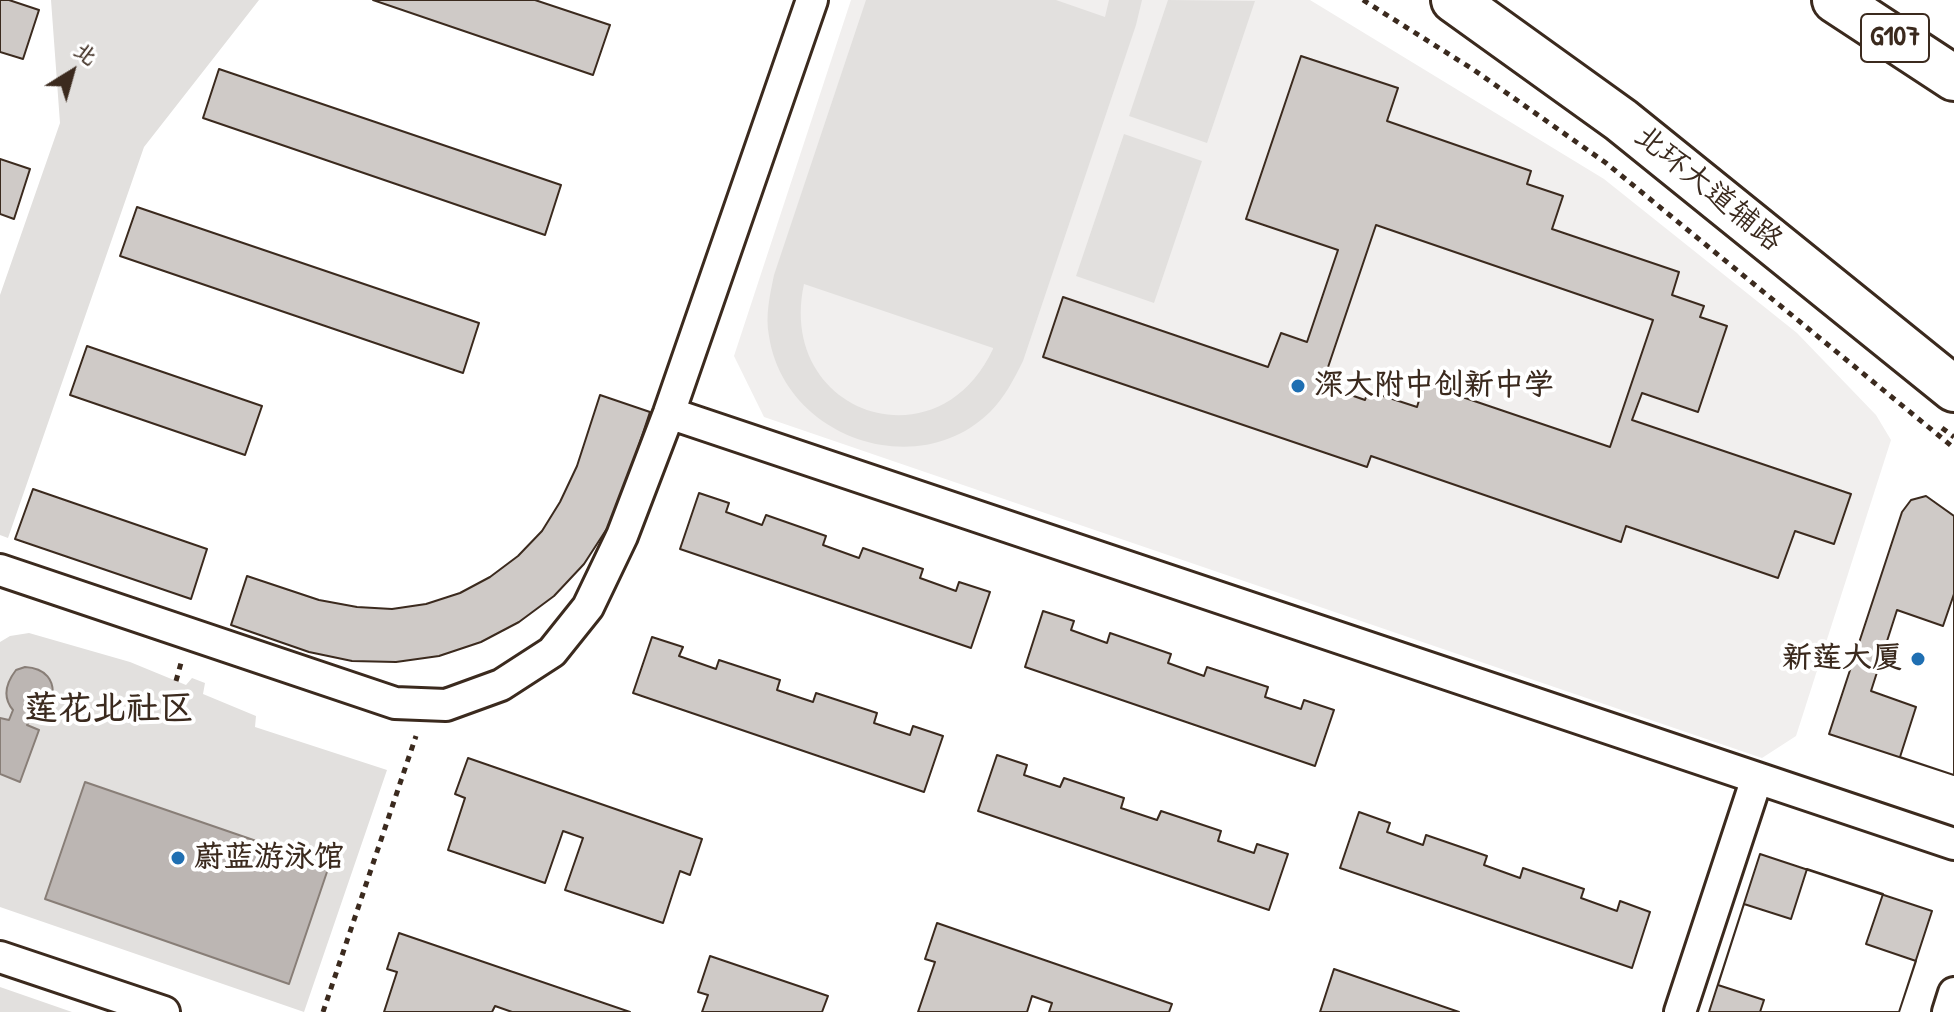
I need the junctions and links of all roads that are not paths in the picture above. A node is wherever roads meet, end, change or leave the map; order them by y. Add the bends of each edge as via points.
1 (812, 0) edge
2 (1454, 0) edge
3 (1849, 2) edge
4 (1954, 53) edge
5 (1954, 78) edge
6 (1954, 389) edge
7 (669, 413) junction
8 (0, 570) edge
9 (1757, 778) junction
10 (1954, 844) edge
11 (0, 957) edge
12 (1954, 993) edge
13 (164, 1012) edge
14 (1680, 1012) edge
15 (1948, 1012) edge

1 - 7 street
2 - 6 main road, 北环大道辅路 via 1621,120
3 - 4 main road
3 - 5 main road, G107
7 - 8 street via 622,536 588,607 552,652 501,685 446,705 395,703
7 - 9 street
9 - 10 street
9 - 14 street
11 - 13 street
12 - 15 street

